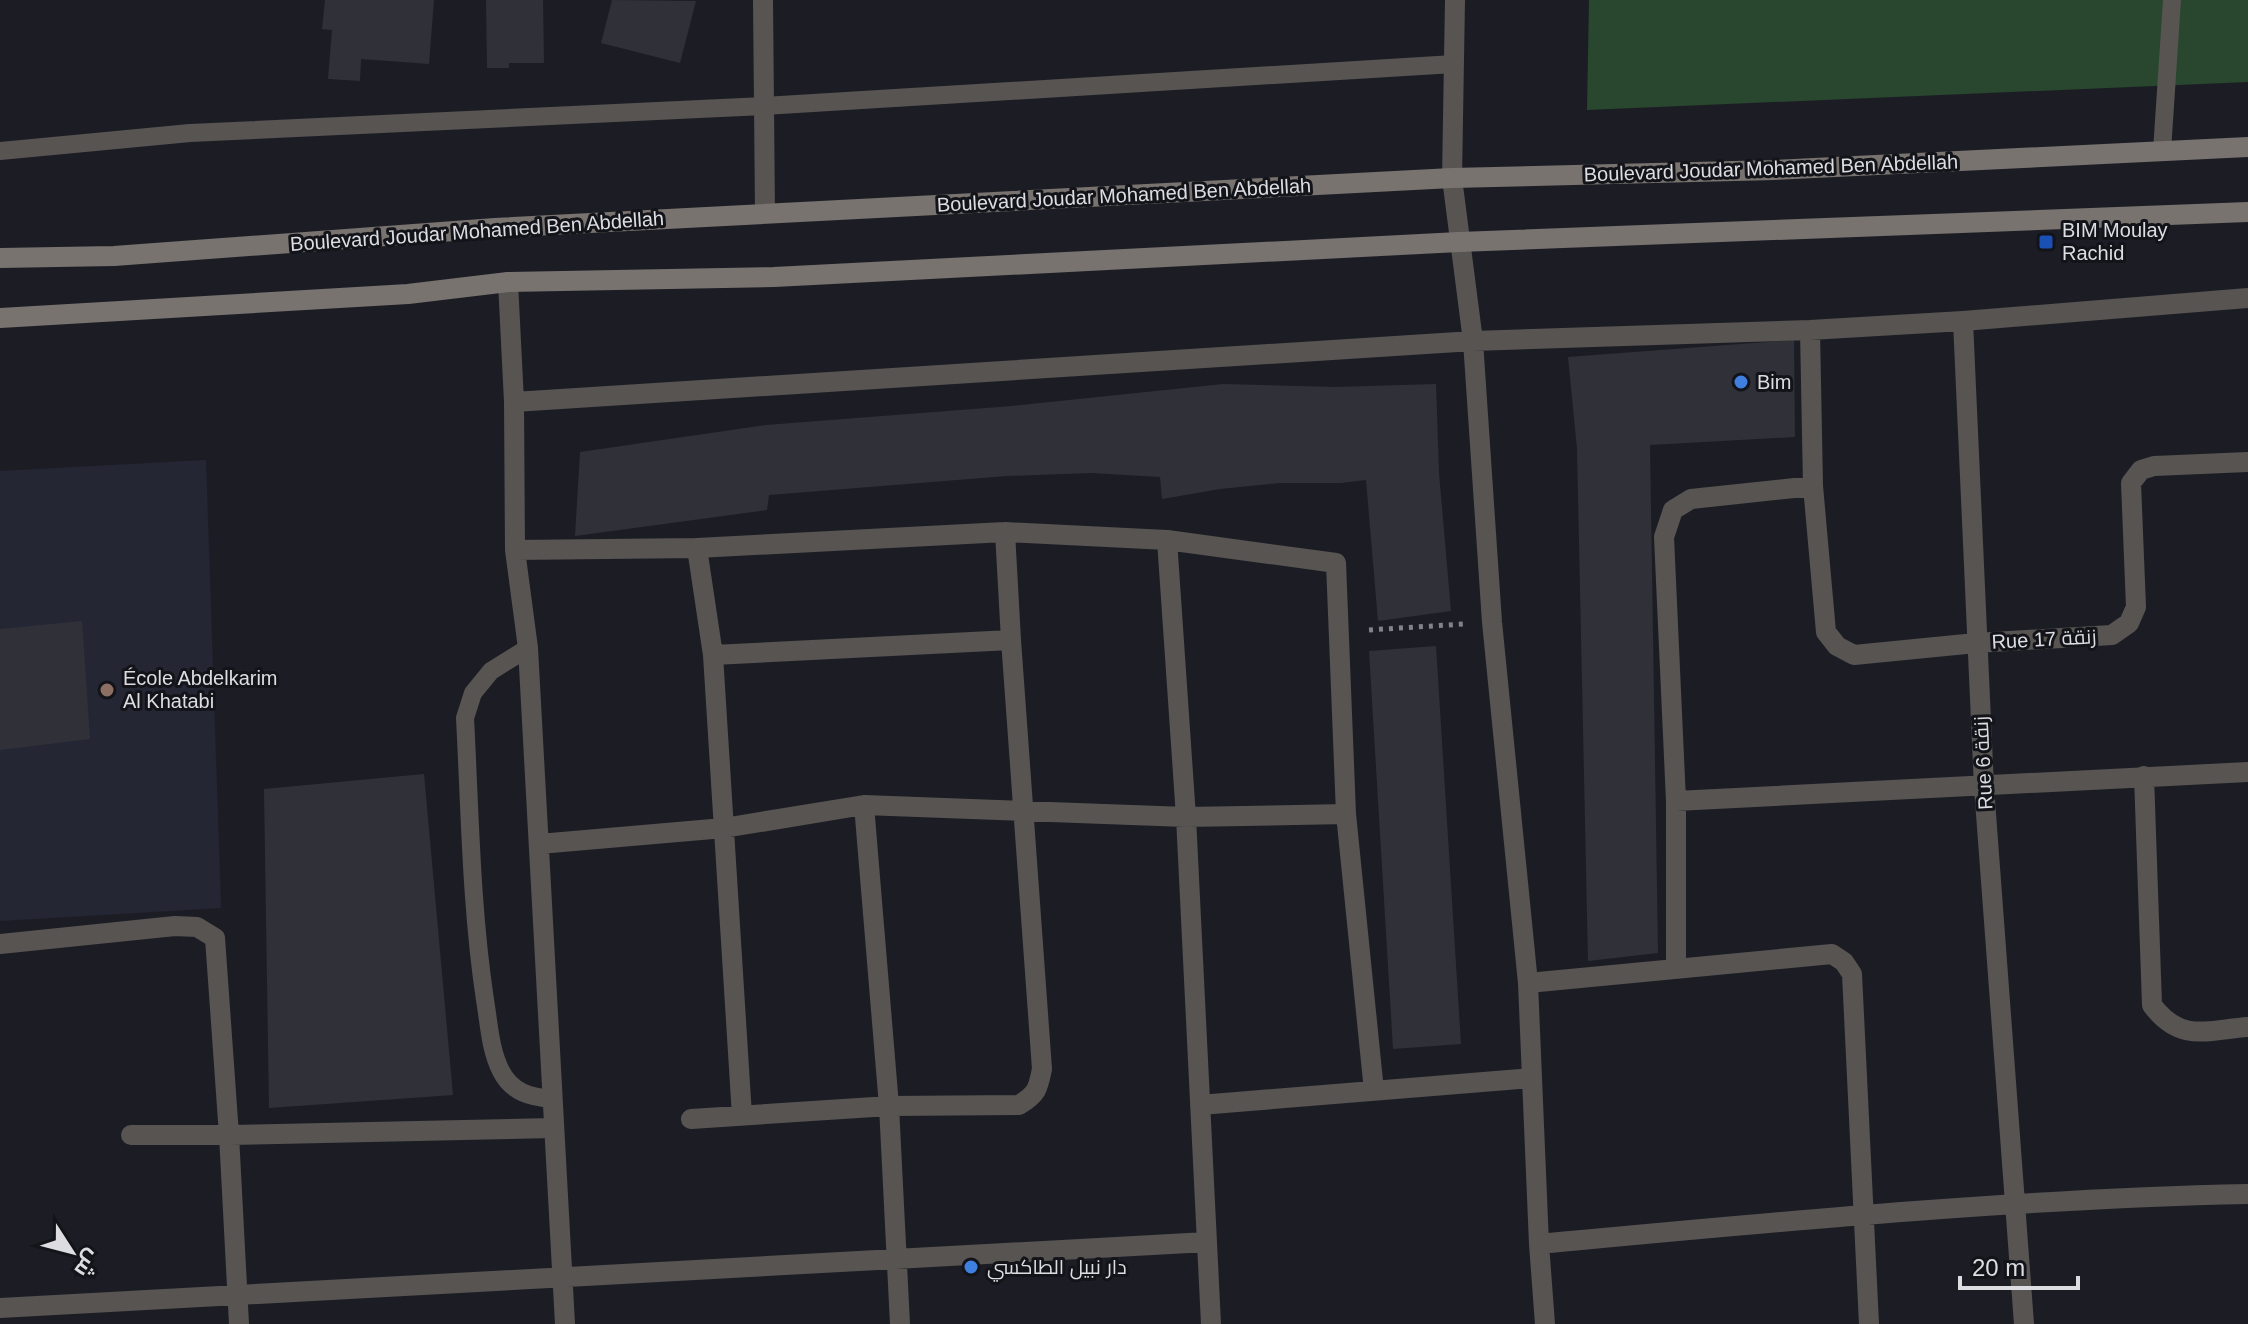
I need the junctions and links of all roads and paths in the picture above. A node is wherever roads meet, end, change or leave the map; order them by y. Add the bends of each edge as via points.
1 (763, 0) edge
2 (1455, 0) edge
3 (2172, 0) edge
4 (1454, 64) junction
5 (764, 106) junction
6 (2248, 147) edge
7 (0, 151) edge
8 (2162, 151) junction
9 (1452, 178) junction
10 (2248, 212) edge
11 (765, 213) junction
12 (1459, 242) junction
13 (0, 258) edge
14 (508, 282) junction
15 (2248, 298) edge
16 (0, 318) edge
17 (1963, 321) junction
18 (1810, 330) junction
19 (1473, 341) junction
20 (514, 402) junction
21 (2248, 462) edge
22 (1813, 486) junction
23 (1005, 532) junction
24 (1167, 540) junction
25 (697, 548) junction
26 (515, 550) junction
27 (1492, 622) junction
28 (1338, 632) junction
29 (1011, 640) junction
30 (1976, 643) junction
31 (528, 648) junction
32 (713, 655) junction
33 (2248, 772) edge
34 (2144, 776) junction
35 (1984, 787) junction
36 (1676, 801) junction
37 (864, 805) junction
38 (1025, 811) junction
39 (1346, 814) junction
40 (1186, 817) junction
41 (724, 828) junction
42 (539, 844) junction
43 (0, 944) edge
44 (1676, 969) junction
45 (1528, 983) junction
46 (2248, 1027) edge
47 (1532, 1078) junction
48 (1374, 1091) junction
49 (552, 1099) junction
50 (1200, 1105) junction
51 (889, 1106) junction
52 (742, 1116) junction
53 (691, 1119) dead end
54 (554, 1128) junction
55 (131, 1135) dead end
56 (229, 1135) junction
57 (2248, 1194) edge
58 (2016, 1204) junction
59 (1862, 1214) junction
60 (1207, 1242) junction
61 (1539, 1244) junction
62 (897, 1259) junction
63 (562, 1277) junction
64 (237, 1295) junction
65 (0, 1308) edge
66 (239, 1324) edge
67 (565, 1324) edge
68 (900, 1324) edge
69 (1211, 1324) edge
70 (1545, 1324) edge
71 (1869, 1324) edge
72 (2024, 1324) edge

1 - 5 street
2 - 4 street
3 - 8 lane
4 - 5 lane
4 - 9 street
5 - 7 lane via 190,133
5 - 11 street
6 - 8 main road, Boulevard Joudar Mohamed Ben Abdellah
8 - 9 main road, Boulevard Joudar Mohamed Ben Abdellah via 1774,170
9 - 11 main road, Boulevard Joudar Mohamed Ben Abdellah
9 - 12 street
10 - 12 main road
11 - 13 main road, Boulevard Joudar Mohamed Ben Abdellah via 114,256
12 - 14 main road via 774,277
12 - 19 street
14 - 16 main road via 408,294
14 - 20 street
15 - 17 street
17 - 18 street
17 - 30 street, Rue 6 زنقة
18 - 19 street
18 - 22 street
19 - 20 street
19 - 27 street
20 - 26 street
21 - 30 street, Rue 17 زنقة via 2141,470 2131,483 2136,607 2129,623 2112,635
22 - 30 street, Rue 17 زنقة via 1826,632 1837,646 1854,655
22 - 36 street via 1691,499 1673,510 1664,537
23 - 24 street
23 - 25 street
23 - 29 street
24 - 28 street via 1336,563
24 - 40 street
25 - 26 street
25 - 32 street
26 - 31 street
27 - 28 path
27 - 45 street
28 - 39 street
29 - 32 street
29 - 38 street
30 - 35 street, Rue 6 زنقة
31 - 42 street
31 - 49 lane via 491,671 473,693 465,718 478,952 492,1043 513,1086 529,1096
32 - 41 street
33 - 34 street
34 - 35 street
34 - 46 street via 2152,1005 2173,1027 2189,1032
35 - 36 street
35 - 58 street, Rue 6 زنقة
36 - 44 street
37 - 38 street
37 - 41 street
37 - 51 street
38 - 40 street
38 - 51 street via 1042,1069 1038,1089 1019,1105
39 - 40 street
39 - 48 street
40 - 50 street
41 - 42 street
41 - 52 street
42 - 49 street
43 - 56 street via 175,926 197,927 215,938
44 - 45 street
44 - 59 street via 1832,954 1844,962 1852,974
45 - 47 street
47 - 48 street
47 - 61 street
48 - 50 street
49 - 54 street
50 - 60 street
51 - 52 street
51 - 62 street
52 - 53 street
54 - 56 street
54 - 63 street
55 - 56 street
56 - 64 street
57 - 58 street
58 - 59 street
58 - 72 street, Rue 6 زنقة
59 - 61 street
59 - 71 street
60 - 62 street
60 - 69 street
61 - 70 street
62 - 63 street
62 - 68 street
63 - 64 street
63 - 67 street
64 - 65 street
64 - 66 street

